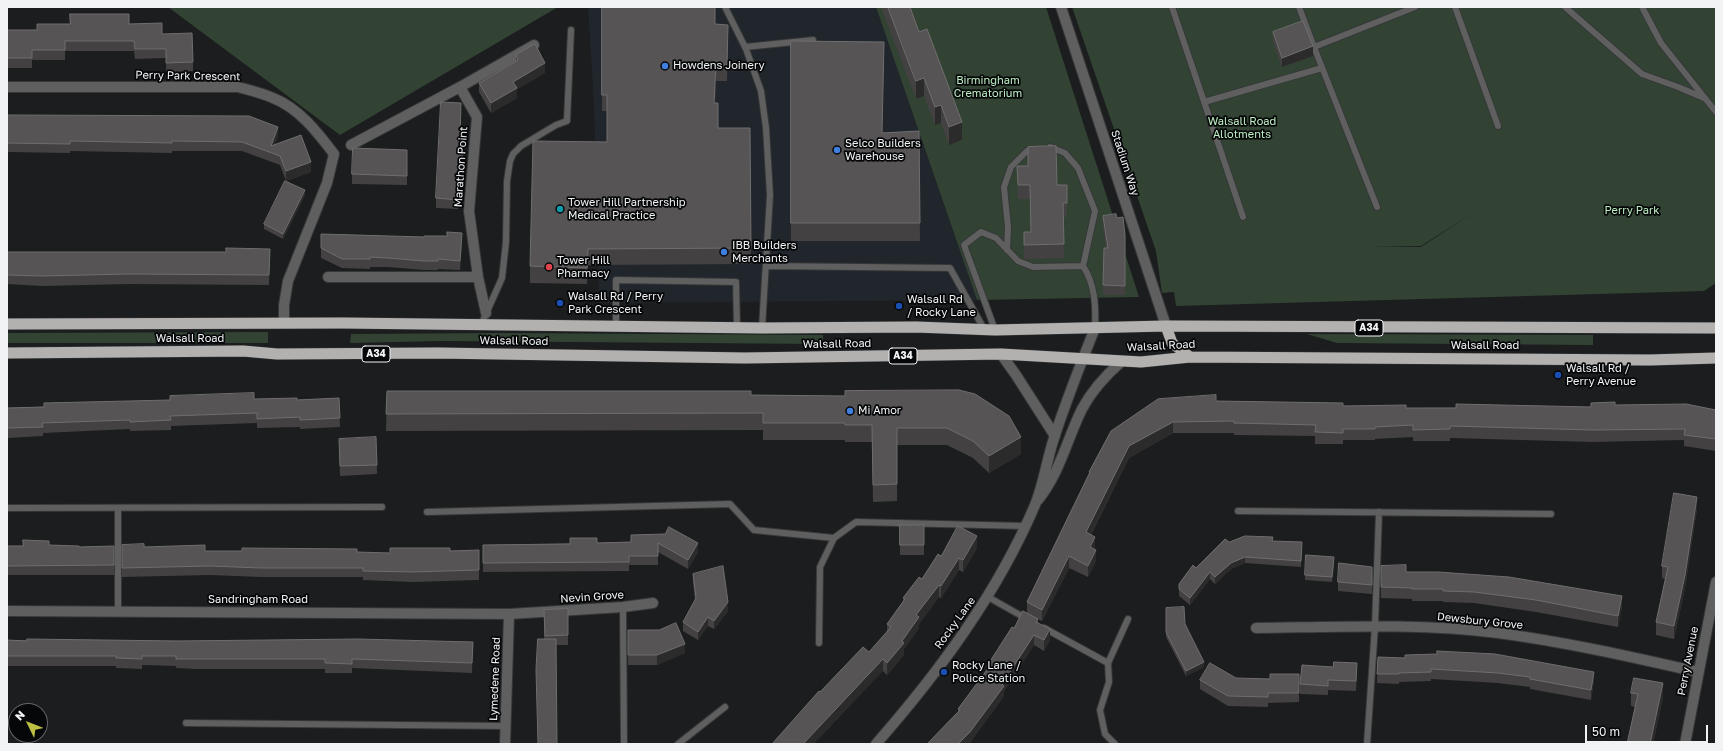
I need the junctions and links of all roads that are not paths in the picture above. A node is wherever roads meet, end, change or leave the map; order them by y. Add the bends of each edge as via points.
1 (725, 7) edge
2 (1061, 7) edge
3 (1172, 7) edge
4 (1299, 7) edge
5 (1415, 7) edge
6 (1455, 7) edge
7 (1565, 7) edge
8 (1642, 7) edge
9 (571, 30) dead end
10 (813, 40) edge
11 (534, 45) edge
12 (745, 46) junction
13 (1314, 47) junction
14 (1322, 68) junction
15 (7, 87) edge
16 (460, 87) junction
17 (1704, 98) junction
18 (1716, 100) edge
19 (1204, 102) junction
20 (1711, 106) junction
21 (1716, 112) edge
22 (1498, 126) dead end
23 (351, 145) dead end
24 (1377, 207) dead end
25 (1243, 218) dead end
26 (1007, 250) junction
27 (766, 266) junction
28 (1083, 266) junction
29 (328, 277) dead end
30 (478, 277) junction
31 (486, 312) junction
32 (284, 323) junction
33 (7, 324) edge
34 (481, 325) junction
35 (616, 326) junction
36 (1166, 326) junction
37 (736, 328) junction
38 (762, 328) junction
39 (1095, 328) junction
40 (1716, 328) edge
41 (989, 329) junction
42 (7, 353) edge
43 (1001, 354) junction
44 (1190, 357) junction
45 (1716, 358) edge
46 (1083, 359) junction
47 (1122, 361) junction
48 (1055, 436) junction
49 (1035, 503) junction
50 (382, 507) dead end
51 (7, 508) edge
52 (118, 508) junction
53 (1238, 511) dead end
54 (427, 512) dead end
55 (1379, 512) junction
56 (1551, 514) dead end
57 (1025, 526) junction
58 (834, 538) junction
59 (1716, 584) edge
60 (988, 597) junction
61 (653, 603) dead end
62 (623, 607) junction
63 (7, 610) edge
64 (118, 611) junction
65 (509, 614) junction
66 (1128, 619) dead end
67 (1034, 623) edge
68 (1041, 626) edge
69 (1375, 626) junction
70 (1256, 628) dead end
71 (819, 643) dead end
72 (1108, 663) junction
73 (1698, 672) junction
74 (724, 707) dead end
75 (186, 723) dead end
76 (506, 726) junction
77 (505, 744) edge
78 (624, 744) edge
79 (678, 744) edge
80 (876, 744) edge
81 (1115, 744) edge
82 (1367, 744) edge
83 (1685, 744) edge

1 - 12 lane
2 - 36 street, Stadium Way
3 - 19 lane
4 - 13 lane
5 - 13 lane
6 - 22 lane
7 - 17 lane via 1642,74
8 - 17 lane via 1661,42
9 - 31 lane via 567,121 521,146 510,161 502,278
10 - 12 lane
11 - 16 street
12 - 27 lane via 761,91 766,128 770,196
13 - 14 lane
14 - 19 lane
14 - 24 lane
15 - 32 street, Perry Park Crescent via 238,87 274,98 298,113 334,154 327,183 288,281
16 - 23 street
16 - 30 street, Marathon Point via 477,117 469,211
17 - 20 lane
18 - 20 lane
19 - 25 lane
20 - 21 lane
26 - 28 lane via 1018,261 1033,267
26 - 28 lane via 1008,227 1004,187 1011,167 1027,151 1052,147 1065,153 1078,168 1095,211
26 - 41 lane via 996,238 981,232 964,245
27 - 38 lane
27 - 41 lane via 950,268
28 - 39 lane via 1090,276 1096,305
29 - 30 street
30 - 31 street, Marathon Point
31 - 34 lane
32 - 33 highway, Walsall Road / A34
32 - 34 highway, Walsall Road / A34
34 - 35 highway, Walsall Road / A34
35 - 37 highway, Walsall Road / A34
35 - 37 lane via 616,280 736,282
36 - 39 highway, Walsall Road / A34
36 - 40 highway, Walsall Road / A34
36 - 44 highway via 1172,343
37 - 38 highway, Walsall Road / A34
38 - 41 highway, Walsall Road / A34
39 - 41 highway, Walsall Road / A34
39 - 46 street, Rocky Lane
42 - 43 highway, Walsall Road / A34 via 243,351 277,354 438,353 745,358
43 - 46 highway, Walsall Road / A34
43 - 48 street
44 - 45 highway, Walsall Road / A34 via 1650,360
44 - 47 highway, Walsall Road / A34 via 1141,362
46 - 47 highway, Walsall Road / A34
46 - 48 street, Rocky Lane
47 - 49 street, Rocky Lane via 1106,375 1082,408 1063,458 1048,488
48 - 49 street, Rocky Lane
49 - 57 street, Rocky Lane
50 - 52 lane
51 - 52 lane
52 - 64 lane
53 - 55 lane
54 - 58 lane via 730,504 754,530
55 - 56 lane
55 - 69 lane
57 - 58 lane via 856,522
57 - 60 street, Rocky Lane
58 - 71 lane via 820,567
59 - 73 street, Perry Avenue
60 - 67 lane
60 - 80 street, Rocky Lane via 915,699
61 - 62 street, Nevin Grove
62 - 65 street, Nevin Grove
62 - 78 lane
63 - 64 street, Sandringham Road
64 - 65 street, Sandringham Road
65 - 76 street, Lymedene Road
66 - 72 lane
68 - 72 lane
69 - 70 street, Dewsbury Grove
69 - 73 street, Dewsbury Grove via 1498,633 1587,647
69 - 82 lane
72 - 81 lane via 1109,682 1100,710 1105,734
73 - 83 street, Perry Avenue
74 - 79 lane
75 - 76 lane
76 - 77 street, Lymedene Road

